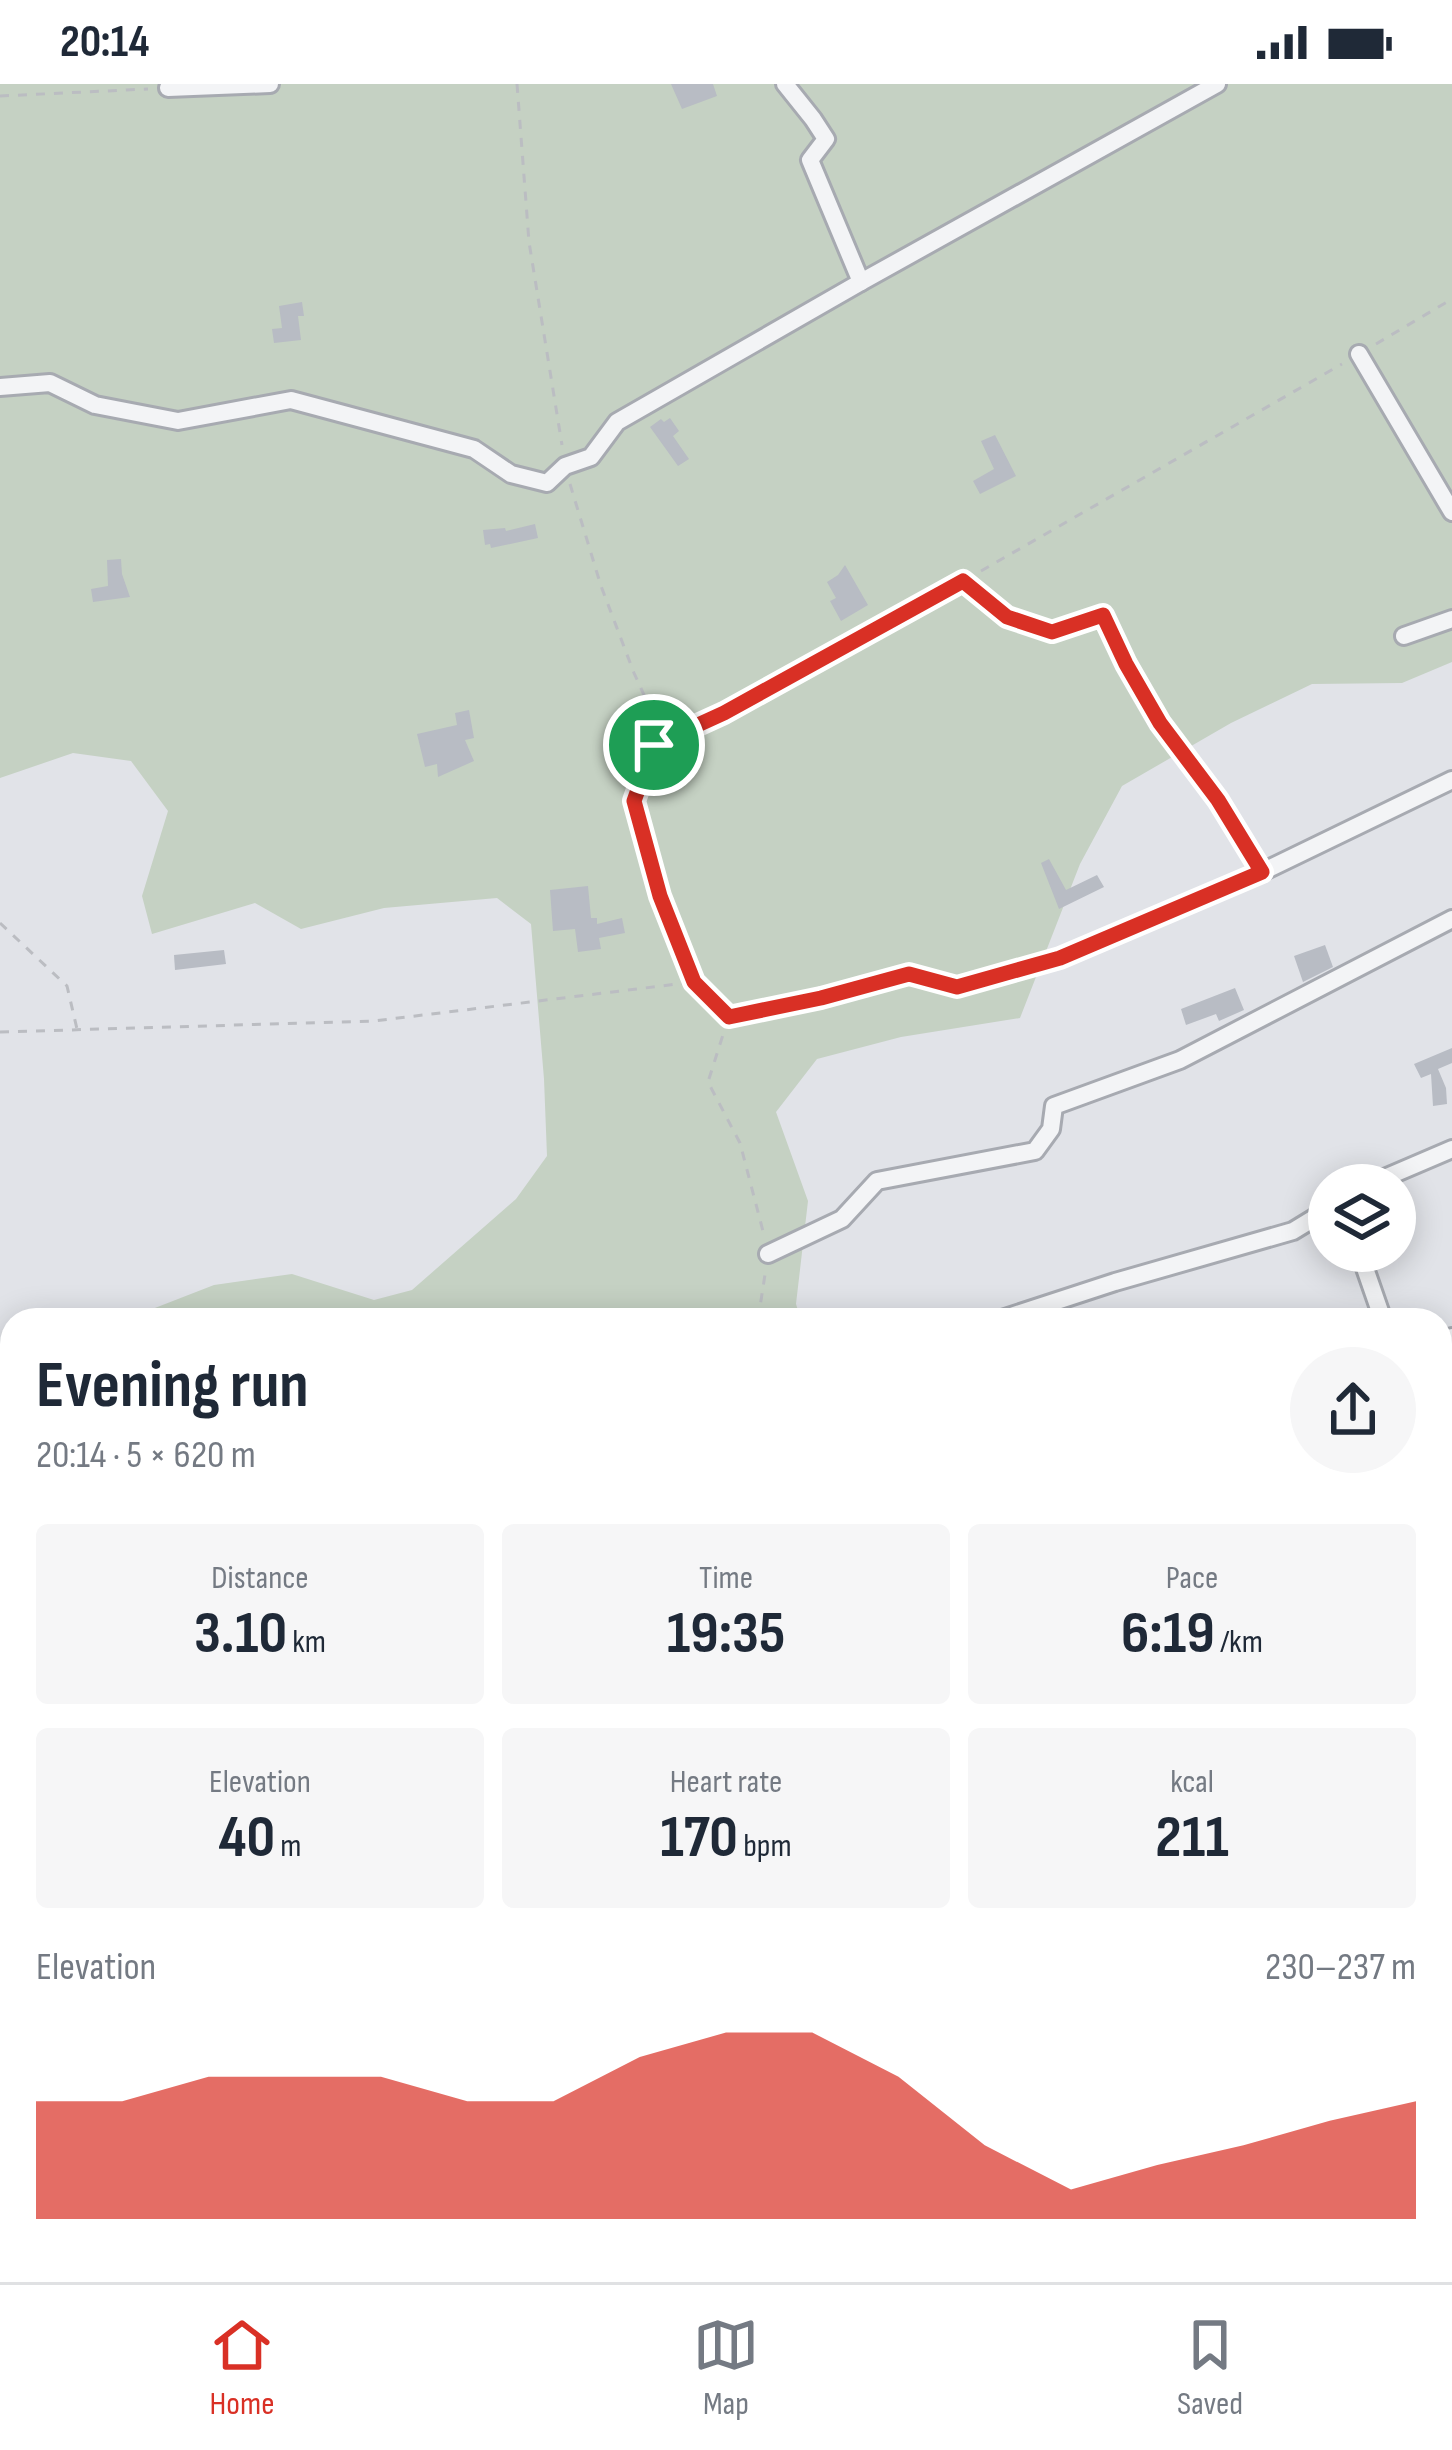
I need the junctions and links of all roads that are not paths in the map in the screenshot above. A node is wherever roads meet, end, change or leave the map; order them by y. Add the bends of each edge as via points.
1 (270, 84) edge
2 (785, 84) edge
3 (1217, 84) edge
4 (168, 88) road end
5 (861, 282) junction
6 (1358, 354) road end
7 (0, 387) edge
8 (1452, 478) edge
9 (1432, 482) junction
10 (1452, 512) edge
11 (963, 581) road end
12 (1452, 620) edge
13 (1404, 636) dead end
14 (1452, 780) edge
15 (1262, 872) junction
16 (1452, 919) edge
17 (1060, 958) road end
18 (1452, 1148) edge
19 (1416, 1164) edge
20 (1308, 1222) edge
21 (768, 1254) road end
22 (1367, 1272) edge
23 (1036, 1308) edge
24 (1379, 1308) edge

1 - 4 street
2 - 5 street via 826,139 810,160
3 - 5 street
5 - 7 street via 617,422 591,457 547,483 512,474 474,449 291,400 178,421 95,405 50,383
6 - 9 street
8 - 9 street
9 - 10 street
11 - 15 street via 1007,617 1052,632 1103,615 1160,723
12 - 13 street
14 - 15 street
15 - 17 street
16 - 21 street via 1180,1060 1054,1106 1051,1129 1035,1151 877,1181 842,1219
18 - 19 street
20 - 23 street
22 - 24 street

